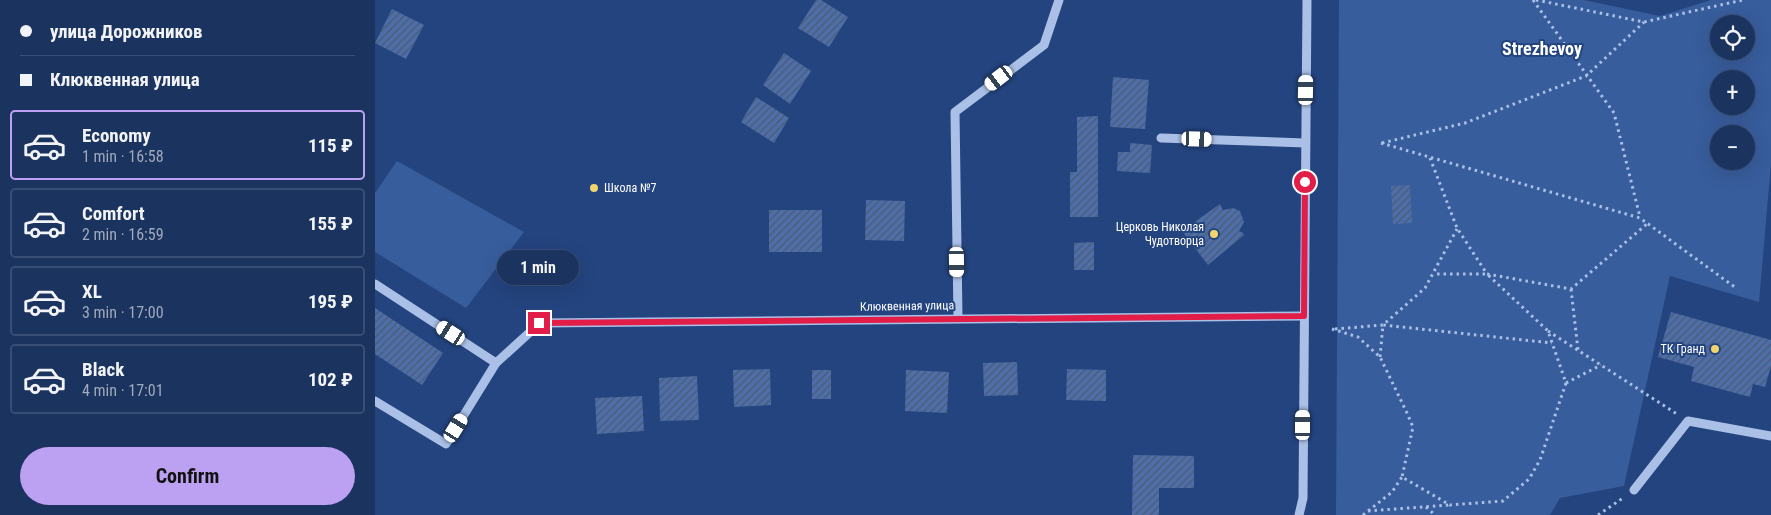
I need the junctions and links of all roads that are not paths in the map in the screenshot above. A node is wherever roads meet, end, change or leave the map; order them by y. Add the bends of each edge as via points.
1 (1059, 0) edge
2 (1307, 0) edge
3 (1161, 138) dead end
4 (1305, 143) junction
5 (375, 284) edge
6 (1304, 316) junction
7 (958, 318) junction
8 (496, 363) junction
9 (375, 401) edge
10 (1771, 436) edge
11 (1635, 490) road end
12 (1299, 515) edge

1 - 7 street via 1044,45 955,112
2 - 4 street
3 - 4 street
4 - 6 street
5 - 8 street
6 - 7 street, Клюквенная улица
6 - 12 street via 1303,498
7 - 8 street, Клюквенная улица via 539,323
8 - 9 street via 446,444
10 - 11 street via 1688,421

